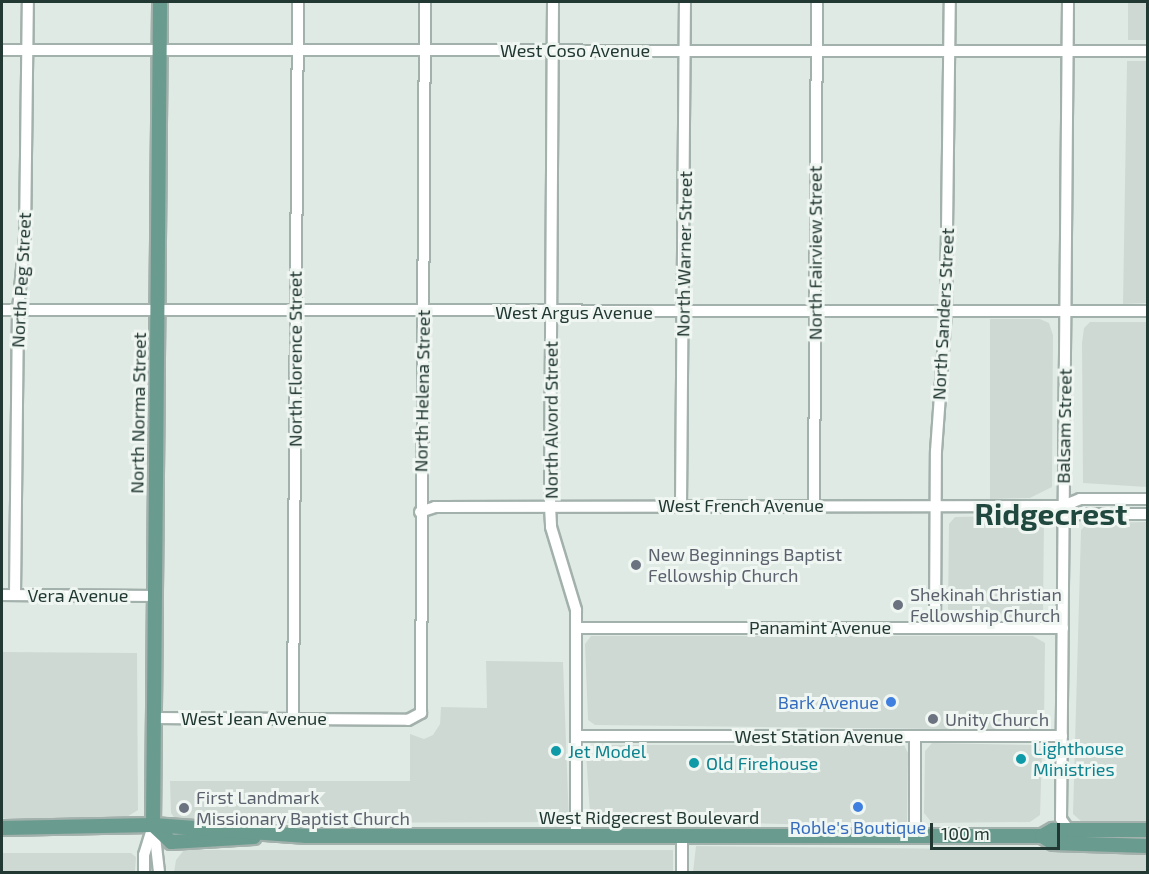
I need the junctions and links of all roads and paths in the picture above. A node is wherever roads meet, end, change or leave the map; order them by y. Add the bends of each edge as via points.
1 (28, 2) edge
2 (160, 2) edge
3 (298, 2) edge
4 (425, 2) edge
5 (553, 2) edge
6 (685, 2) edge
7 (817, 2) edge
8 (950, 2) edge
9 (1068, 2) edge
10 (2, 50) edge
11 (28, 50) junction
12 (159, 50) junction
13 (298, 50) junction
14 (424, 50) junction
15 (552, 50) junction
16 (685, 50) junction
17 (817, 50) junction
18 (950, 51) junction
19 (1068, 51) junction
20 (1148, 51) edge
21 (2, 310) edge
22 (18, 310) junction
23 (157, 311) junction
24 (295, 311) junction
25 (423, 311) junction
26 (814, 311) junction
27 (552, 312) junction
28 (683, 312) junction
29 (946, 312) junction
30 (1066, 312) junction
31 (1148, 312) edge
32 (1148, 499) edge
33 (814, 505) junction
34 (550, 506) junction
35 (681, 506) junction
36 (936, 506) junction
37 (1063, 506) junction
38 (420, 512) junction
39 (1148, 514) edge
40 (2, 595) edge
41 (15, 595) junction
42 (154, 596) junction
43 (935, 627) junction
44 (577, 628) junction
45 (1063, 628) junction
46 (293, 717) junction
47 (153, 718) junction
48 (356, 718) joint
49 (576, 736) junction
50 (915, 736) junction
51 (1062, 736) junction
52 (153, 825) junction
53 (2, 828) edge
54 (1069, 830) junction
55 (1148, 830) edge
56 (576, 835) junction
57 (682, 835) junction
58 (915, 836) junction
59 (1042, 836) junction
60 (1080, 845) junction
61 (1148, 846) edge
62 (144, 873) edge
63 (159, 873) edge
64 (682, 873) edge

1 - 11 street, North Peg Street
2 - 12 main road, North Norma Street
3 - 13 street, North Florence Street
4 - 14 street, North Helena Street
5 - 15 street, North Alvord Street
6 - 16 street, North Warner Street
7 - 17 street, North Fairview Street
8 - 18 street, North Sanders Street
9 - 19 street, Balsam Street
10 - 11 street, West Coso Avenue
11 - 12 street, West Coso Avenue
11 - 22 street, North Peg Street via 25,237
12 - 13 street, West Coso Avenue
12 - 23 main road, North Norma Street
13 - 14 street, West Coso Avenue
13 - 24 street, North Florence Street
14 - 15 street, West Coso Avenue
14 - 25 street, North Helena Street
15 - 16 street, West Coso Avenue
15 - 27 street, North Alvord Street
16 - 17 street, West Coso Avenue
16 - 28 street, North Warner Street
17 - 18 street, West Coso Avenue
17 - 26 street, North Fairview Street
18 - 19 street, West Coso Avenue
18 - 29 street, North Sanders Street
19 - 20 street, West Coso Avenue
19 - 30 street, Balsam Street
21 - 22 street, West Argus Avenue
22 - 23 street, West Argus Avenue
22 - 41 street, North Peg Street
23 - 24 street, West Argus Avenue
23 - 42 main road, North Norma Street
24 - 25 street, West Argus Avenue
24 - 46 street, North Florence Street
25 - 27 street, West Argus Avenue
25 - 38 street, North Helena Street
26 - 28 street, West Argus Avenue
26 - 29 street, West Argus Avenue
26 - 33 street, North Fairview Street
27 - 28 street, West Argus Avenue
27 - 34 street, North Alvord Street
28 - 35 street, North Warner Street
29 - 30 street, West Argus Avenue
29 - 36 street, North Sanders Street
30 - 31 street, West Argus Avenue
30 - 37 street, Balsam Street
32 - 37 street, West French Avenue via 1080,499
33 - 35 street, West French Avenue
33 - 36 street, West French Avenue
34 - 35 street, West French Avenue
34 - 38 street, West French Avenue via 435,507
34 - 44 street, North Alvord Street via 551,527 572,587
36 - 37 street, West French Avenue
36 - 43 street, North Sanders Street
37 - 39 street, West French Avenue via 1080,514
37 - 45 street, Balsam Street
38 - 48 street, North Helena Street via 421,713 408,720
40 - 41 street, Vera Avenue
41 - 42 street, Vera Avenue
42 - 47 main road, North Norma Street
43 - 44 street, Panamint Avenue
43 - 45 street, Panamint Avenue
44 - 49 street, North Alvord Street
45 - 51 street, Balsam Street
46 - 47 street, West Jean Avenue
46 - 48 street, West Jean Avenue
47 - 52 main road, North Norma Street
49 - 50 street, West Station Avenue
49 - 56 street, North Alvord Street
50 - 51 street, West Station Avenue
50 - 58 street
51 - 54 street, Balsam Street via 1061,819
52 - 53 main road
52 - 56 main road, West Ridgecrest Boulevard via 171,842 251,840 257,833
52 - 62 street via 144,855
52 - 63 street
54 - 55 main road, West Ridgecrest Boulevard
54 - 59 main road, West Ridgecrest Boulevard via 1053,830
54 - 60 street, Balsam Street
56 - 57 main road, West Ridgecrest Boulevard
57 - 58 main road, West Ridgecrest Boulevard
57 - 64 street
58 - 59 main road, West Ridgecrest Boulevard
59 - 60 main road, West Ridgecrest Boulevard via 1053,843
60 - 61 main road, West Ridgecrest Boulevard

